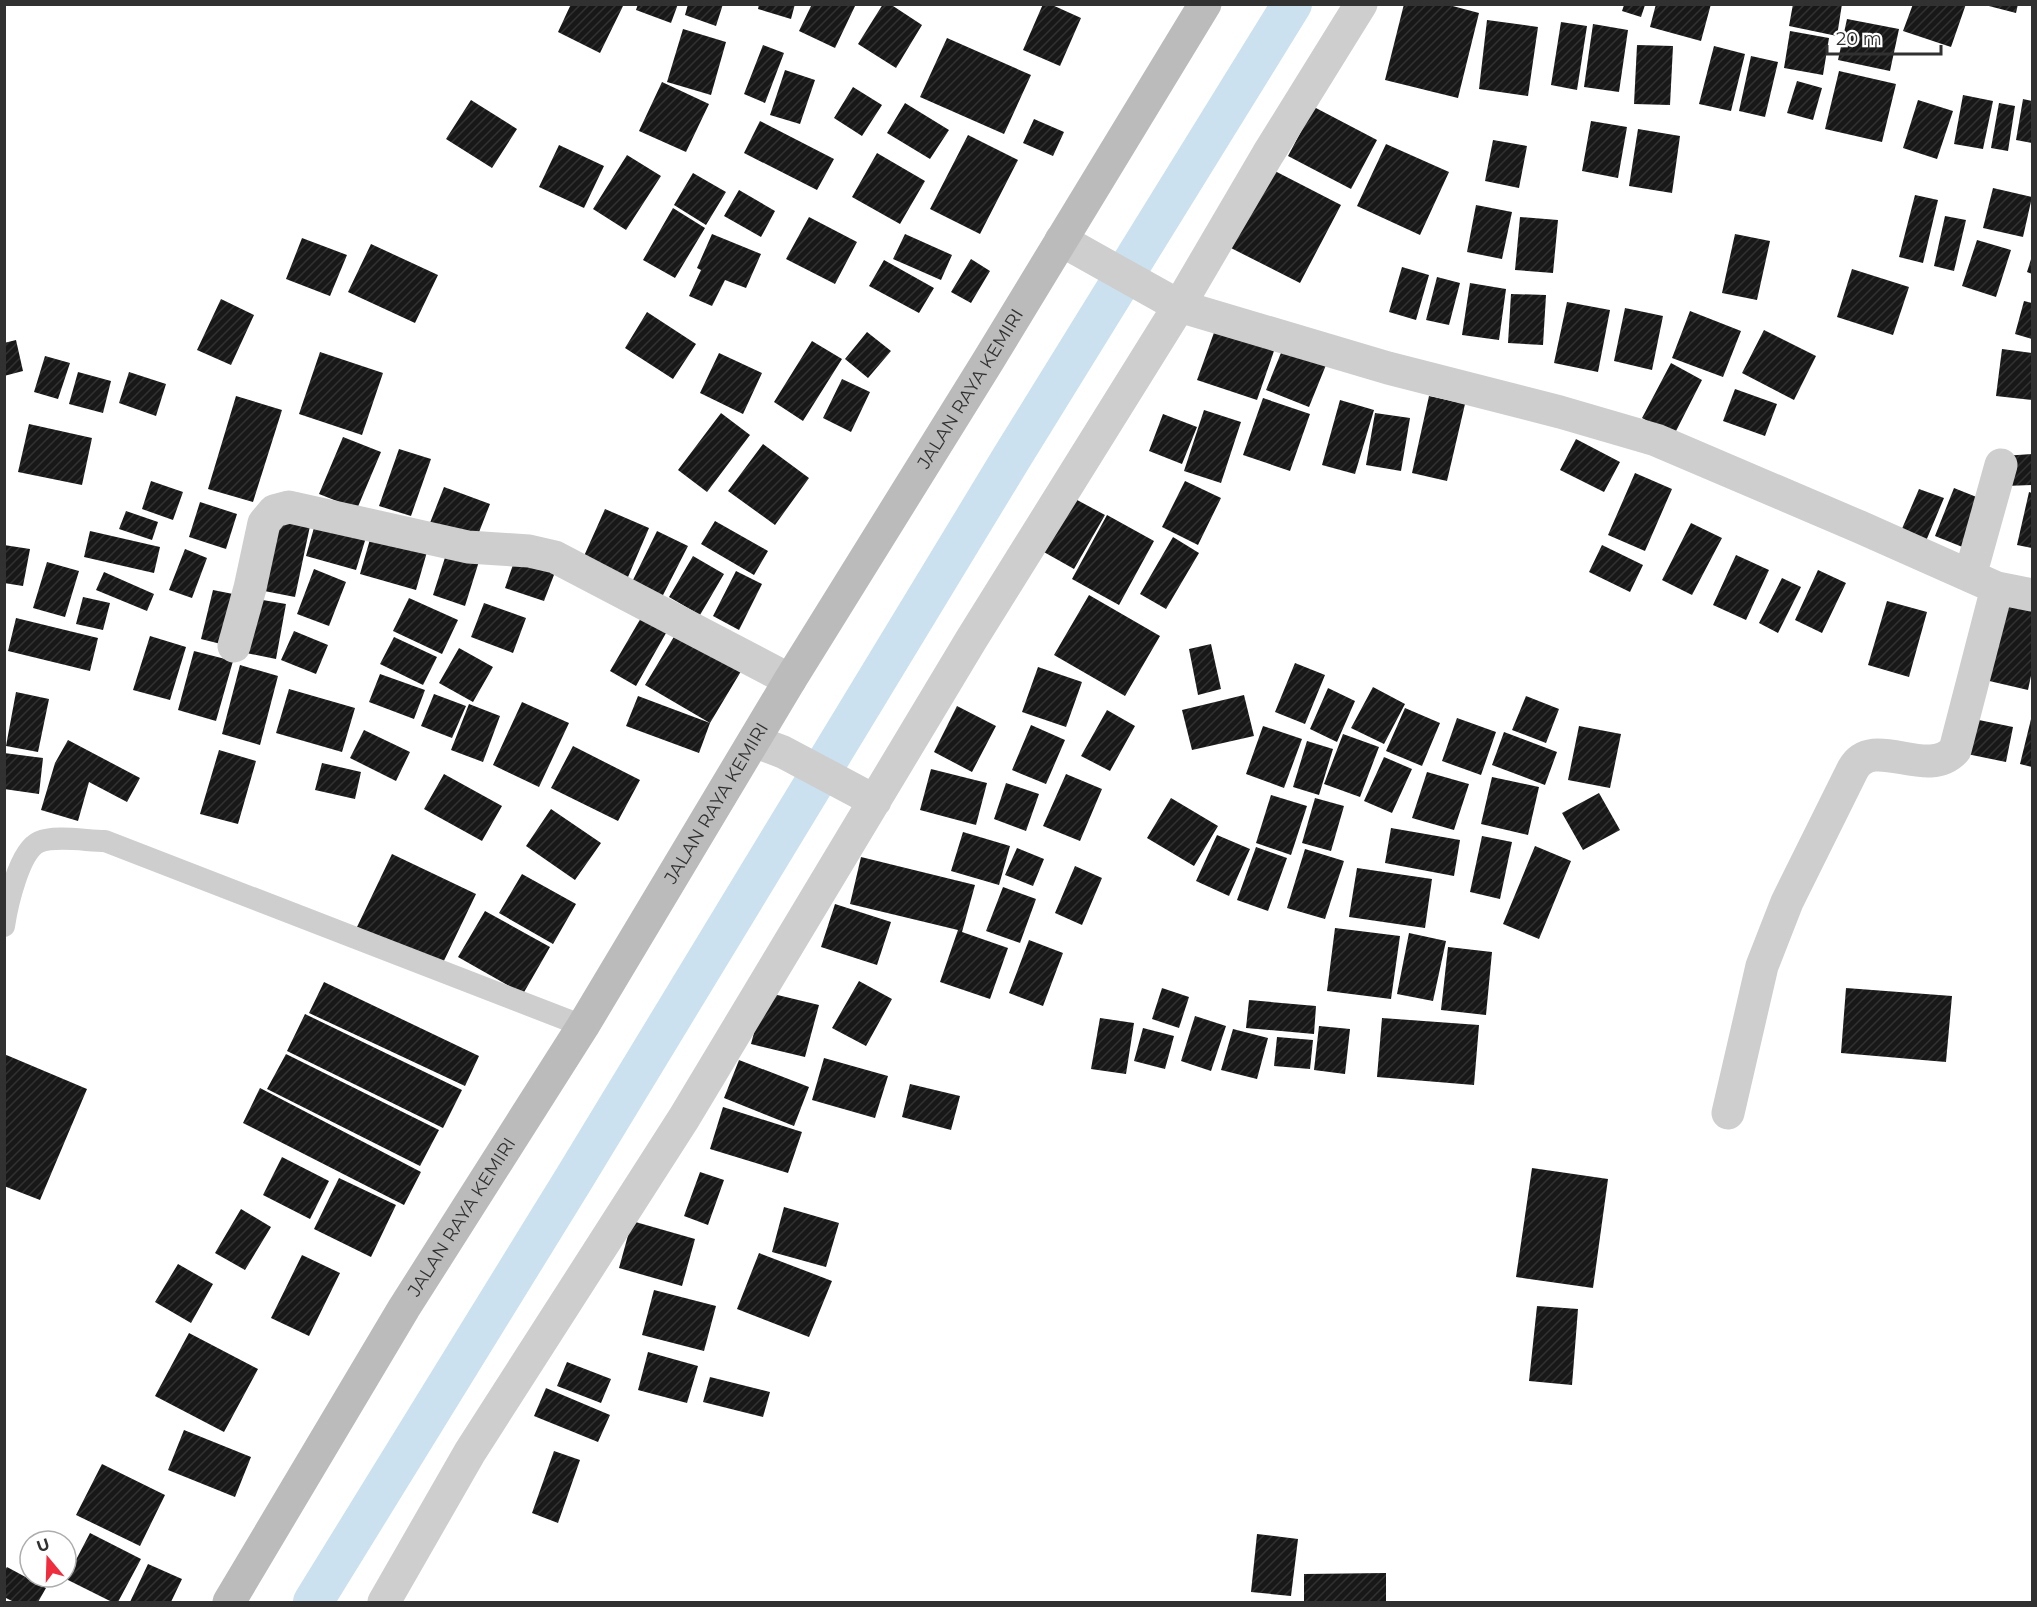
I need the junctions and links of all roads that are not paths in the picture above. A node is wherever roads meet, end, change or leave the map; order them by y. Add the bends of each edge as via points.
1 (1205, 4) edge
2 (1361, 4) edge
3 (1061, 240) junction
4 (1173, 303) junction
5 (2001, 465) dead end
6 (1983, 582) junction
7 (2032, 595) edge
8 (234, 646) dead end
9 (790, 680) junction
10 (768, 746) junction
11 (870, 798) junction
12 (4, 926) edge
13 (583, 1026) junction
14 (1728, 1113) dead end
15 (229, 1602) edge
16 (384, 1602) edge

1 - 3 main road, JALAN RAYA KEMIRI
2 - 4 street
3 - 4 street
3 - 9 main road, JALAN RAYA KEMIRI
4 - 6 street via 1388,368 1656,440
4 - 11 street via 971,640
5 - 6 street
6 - 7 street
6 - 14 street via 1955,750 1944,758 1928,761 1870,754 1853,769 1787,902 1762,966
8 - 9 street via 264,523 274,511 289,507 468,547 555,557
9 - 10 main road, JALAN RAYA KEMIRI
10 - 11 street
10 - 13 main road, JALAN RAYA KEMIRI
11 - 16 street via 684,1118 470,1452
12 - 13 lane via 7,905 26,854 39,842 105,842
13 - 15 main road, JALAN RAYA KEMIRI via 404,1308

